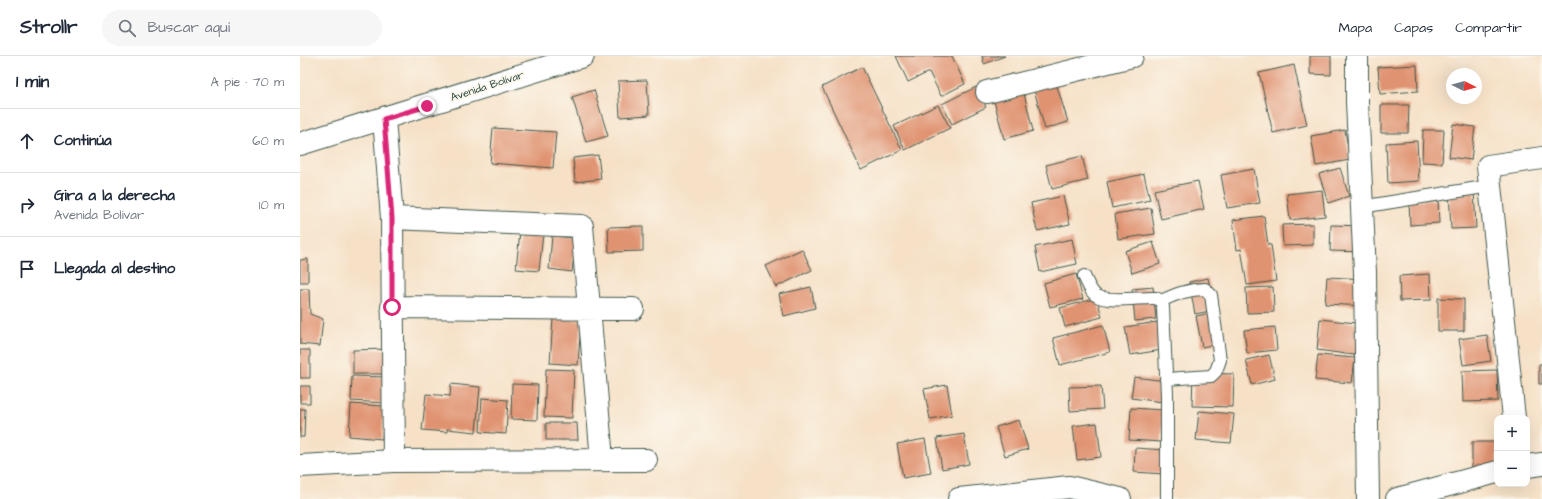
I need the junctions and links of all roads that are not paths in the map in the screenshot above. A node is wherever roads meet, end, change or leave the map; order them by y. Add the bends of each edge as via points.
1 (583, 56) edge
2 (1132, 56) edge
3 (1357, 56) edge
4 (987, 92) dead end
5 (384, 119) junction
6 (300, 144) edge
7 (1542, 158) edge
8 (1490, 186) junction
9 (1361, 207) junction
10 (392, 218) junction
11 (1084, 276) dead end
12 (1161, 301) junction
13 (392, 307) junction
14 (589, 308) junction
15 (633, 309) dead end
16 (1166, 379) junction
17 (1514, 415) edge
18 (602, 460) junction
19 (646, 460) dead end
20 (394, 461) junction
21 (1542, 464) edge
22 (300, 466) edge
23 (1530, 466) edge
24 (1494, 473) edge
25 (958, 499) edge
26 (1120, 499) edge
27 (1167, 499) edge
28 (1368, 499) edge
29 (1397, 499) edge

1 - 5 street, Avenida Bolívar
2 - 4 street
3 - 9 street
5 - 6 street, Avenida Bolívar
5 - 10 street
7 - 8 street via 1488,166
8 - 9 lane
8 - 17 street
9 - 28 street via 1365,272
10 - 13 street
10 - 14 street via 582,226
11 - 12 lane via 1090,289 1097,296 1106,299 1156,298
12 - 16 lane
12 - 16 lane via 1193,289 1205,289 1211,295 1220,354 1216,371 1211,376
13 - 14 street
13 - 20 street
14 - 15 street
14 - 18 street
16 - 27 lane
18 - 19 street
18 - 20 street
20 - 22 street
21 - 23 street
24 - 29 street
25 - 26 street via 1070,487

